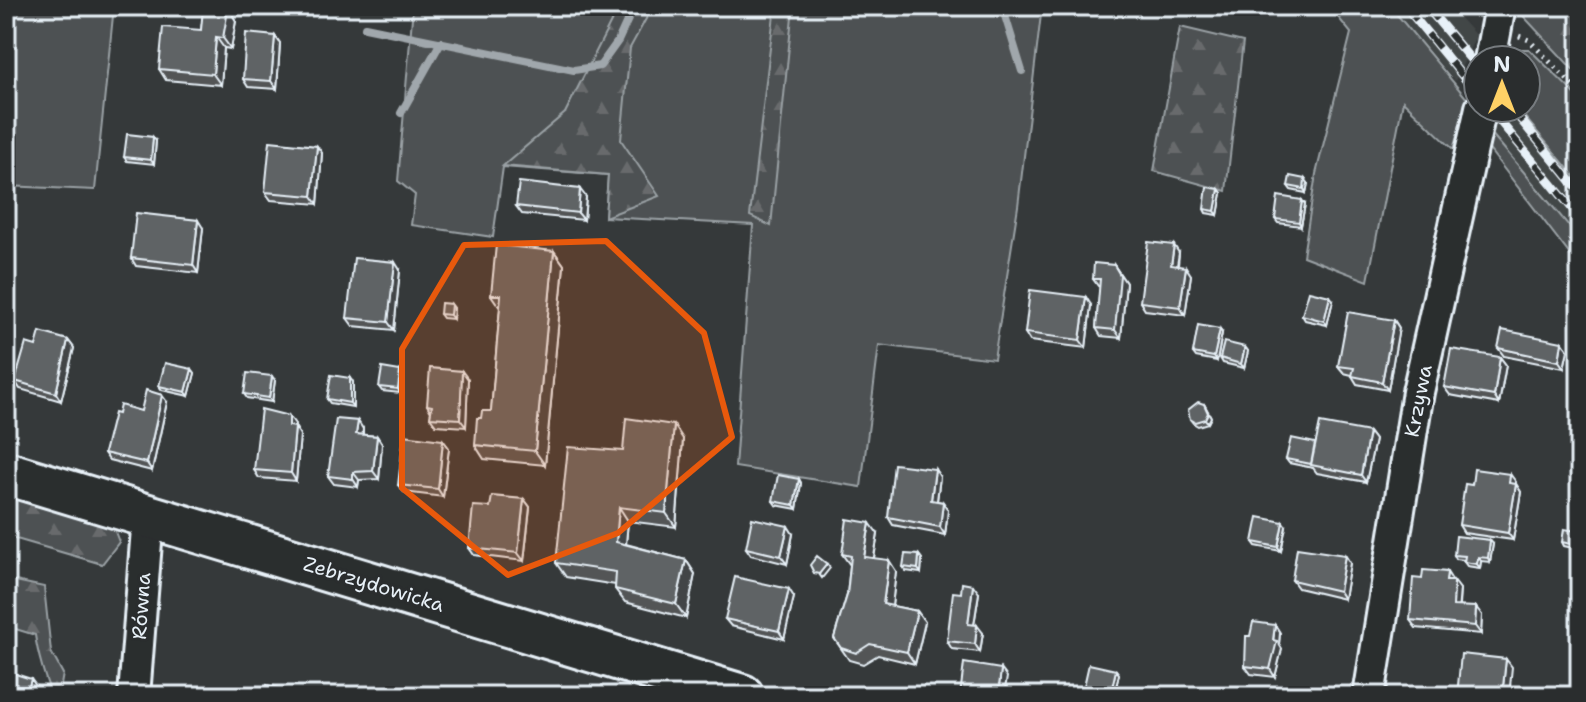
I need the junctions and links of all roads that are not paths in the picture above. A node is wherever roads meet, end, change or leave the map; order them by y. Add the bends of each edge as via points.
1 (1498, 16) edge
2 (1493, 44) edge
3 (1477, 124) edge
4 (6, 473) edge
5 (148, 516) junction
6 (134, 696) edge
7 (742, 696) edge
8 (1369, 696) edge

1 - 2 street
3 - 8 street, Krzywa via 1418,392
4 - 5 street, Zebrzydowicka
5 - 6 street, Równa
5 - 7 street, Zebrzydowicka

